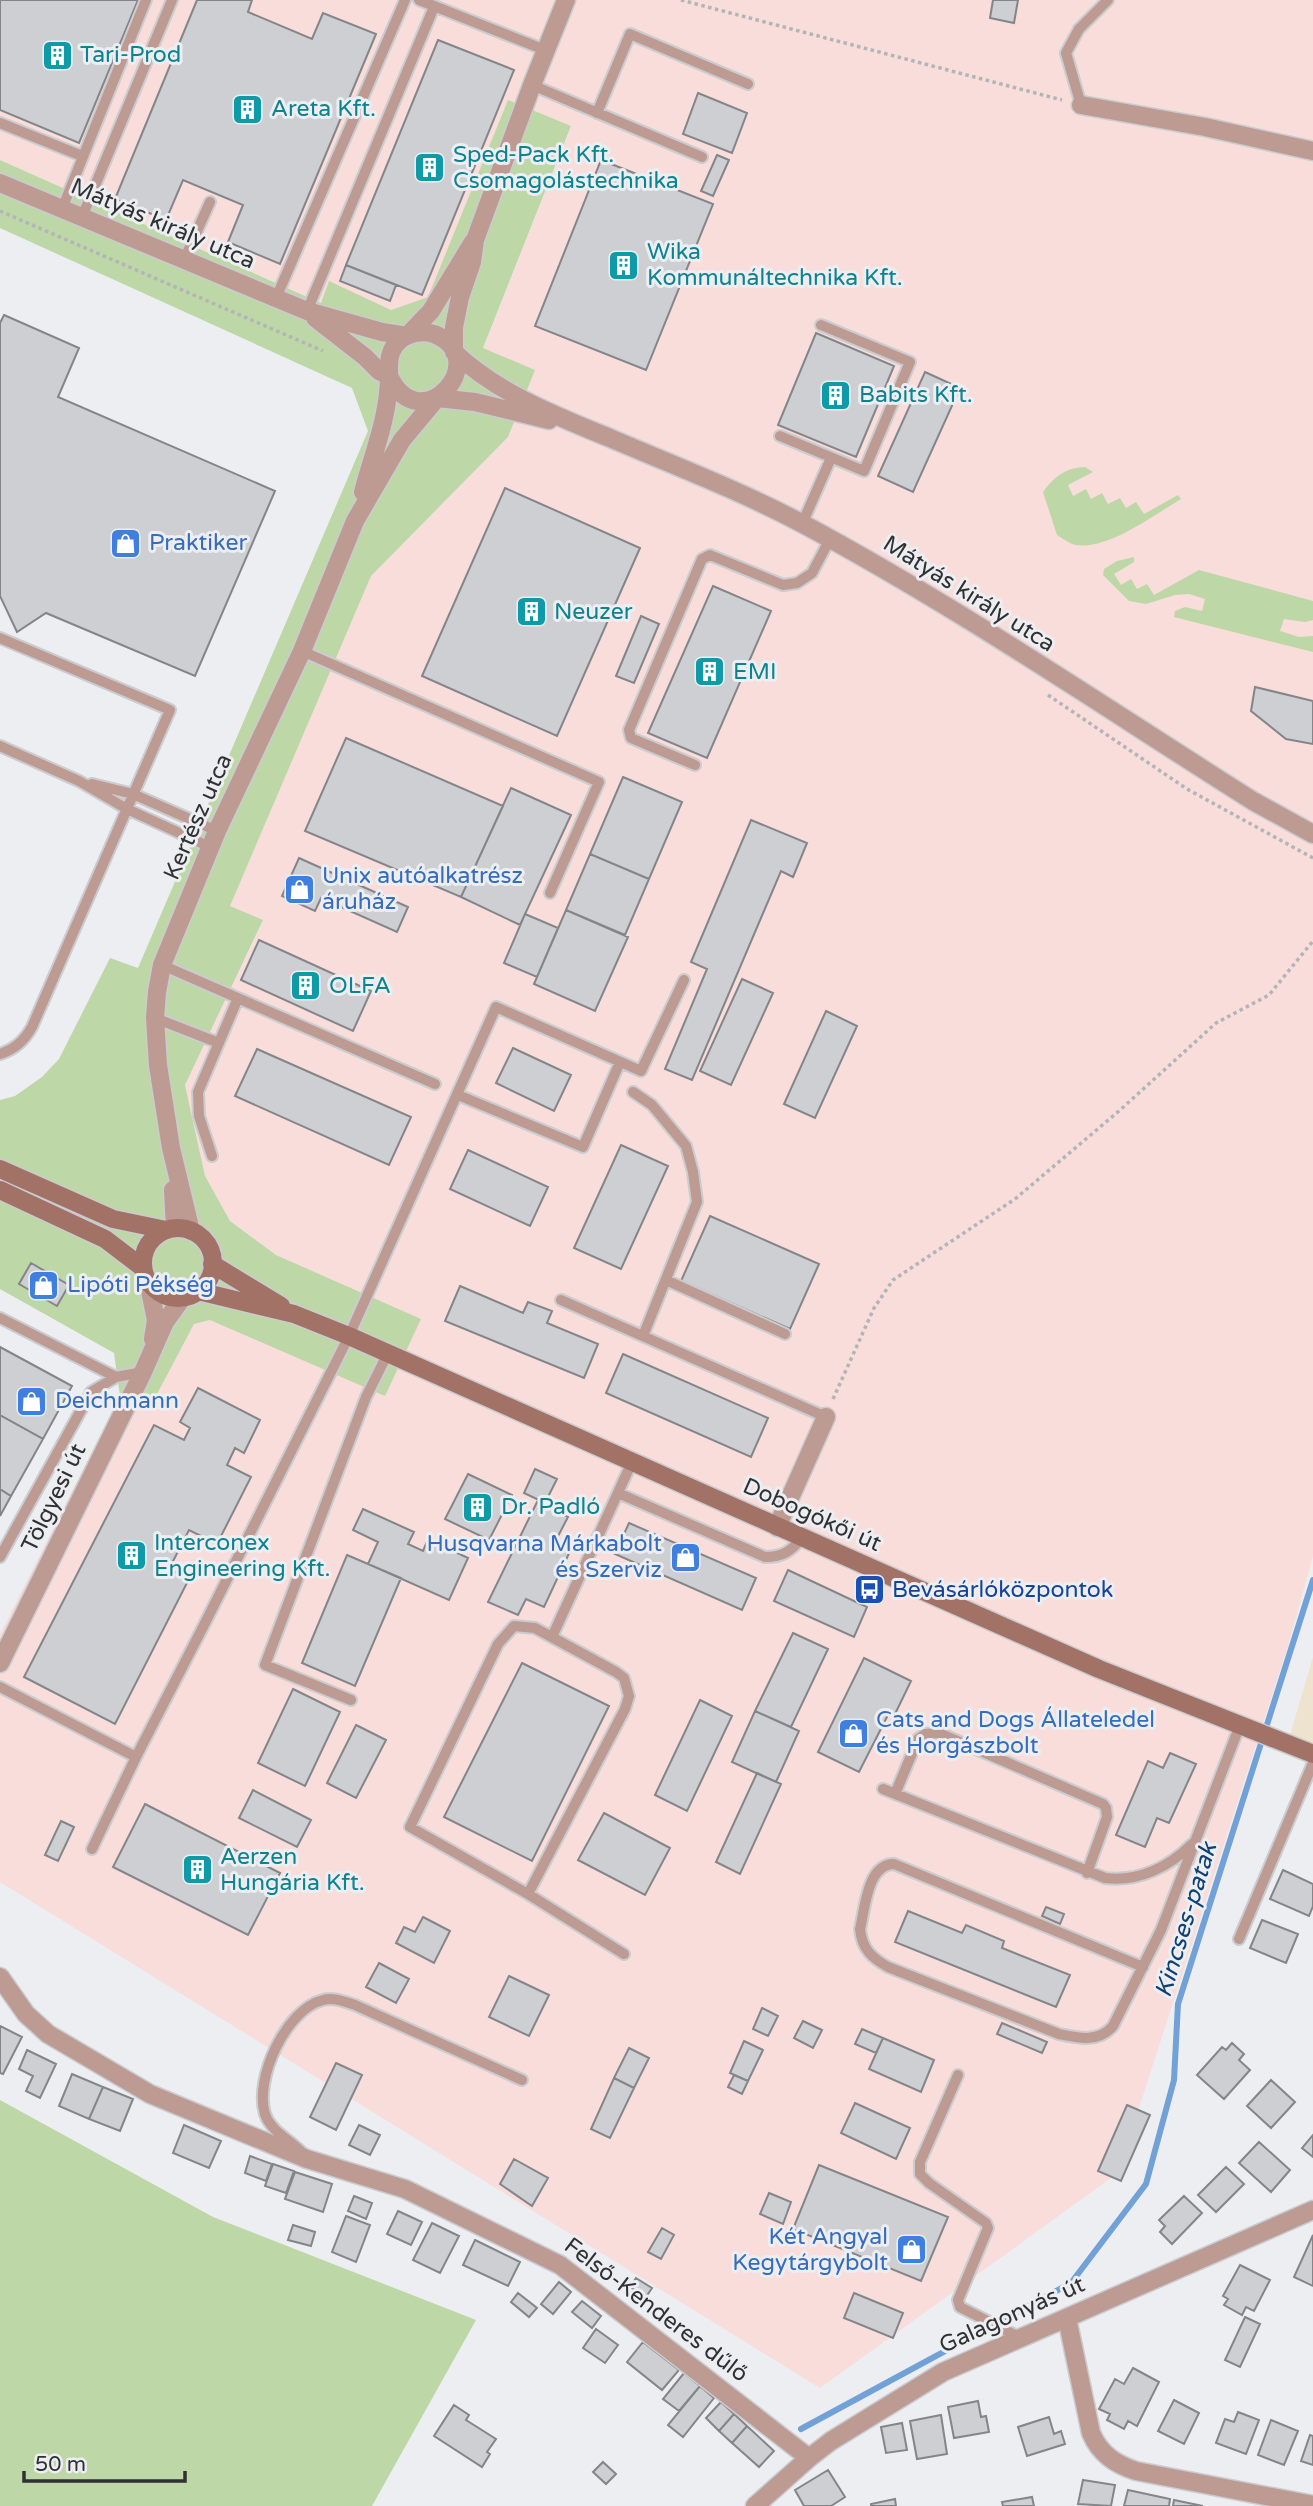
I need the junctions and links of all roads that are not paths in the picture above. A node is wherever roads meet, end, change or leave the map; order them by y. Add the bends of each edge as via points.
1 (146, 0) edge
2 (172, 0) edge
3 (405, 0) edge
4 (419, 0) edge
5 (566, 0) edge
6 (1108, 0) edge
7 (434, 7) junction
8 (545, 50) junction
9 (748, 84) dead end
10 (532, 85) junction
11 (1081, 105) joint
12 (597, 113) junction
13 (0, 123) edge
14 (1313, 151) edge
15 (82, 156) junction
16 (702, 157) dead end
17 (0, 183) edge
18 (209, 202) dead end
19 (62, 209) junction
20 (82, 217) junction
21 (475, 240) junction
22 (184, 260) junction
23 (276, 298) junction
24 (307, 311) junction
25 (821, 325) dead end
26 (407, 336) junction
27 (454, 352) junction
28 (389, 376) junction
29 (437, 398) junction
30 (583, 427) junction
31 (780, 436) dead end
32 (831, 458) junction
33 (355, 521) junction
34 (802, 524) junction
35 (830, 540) junction
36 (0, 638) edge
37 (302, 651) junction
38 (0, 746) edge
39 (695, 765) dead end
40 (79, 781) junction
41 (134, 794) junction
42 (127, 809) junction
43 (1313, 834) edge
44 (214, 839) junction
45 (550, 893) dead end
46 (162, 965) junction
47 (684, 980) dead end
48 (238, 998) junction
49 (155, 1018) junction
50 (219, 1043) junction
51 (0, 1054) edge
52 (620, 1062) junction
53 (435, 1084) dead end
54 (633, 1092) dead end
55 (457, 1095) junction
56 (212, 1156) dead end
57 (0, 1169) edge
58 (0, 1190) edge
59 (177, 1230) junction
60 (212, 1264) junction
61 (145, 1274) junction
62 (666, 1280) junction
63 (190, 1294) junction
64 (561, 1300) dead end
65 (294, 1314) junction
66 (0, 1318) edge
67 (785, 1334) dead end
68 (349, 1336) junction
69 (643, 1336) junction
70 (151, 1353) junction
71 (388, 1353) junction
72 (144, 1372) junction
73 (116, 1377) junction
74 (826, 1417) joint
75 (632, 1462) junction
76 (618, 1493) junction
77 (777, 1527) junction
78 (802, 1538) junction
79 (0, 1557) edge
80 (552, 1637) junction
81 (0, 1663) edge
82 (0, 1688) edge
83 (351, 1700) dead end
84 (1240, 1725) junction
85 (1313, 1754) edge
86 (136, 1757) junction
87 (1313, 1763) edge
88 (883, 1789) dead end
89 (895, 1794) junction
90 (1195, 1840) junction
91 (92, 1849) dead end
92 (1087, 1873) junction
93 (528, 1894) junction
94 (1239, 1939) dead end
95 (624, 1954) dead end
96 (1143, 1967) junction
97 (0, 1977) edge
98 (958, 2075) dead end
99 (522, 2080) dead end
100 (307, 2159) junction
101 (1313, 2210) edge
102 (1067, 2318) junction
103 (1020, 2337) junction
104 (809, 2458) junction
105 (1313, 2505) edge
106 (755, 2506) edge

1 - 15 lane
2 - 20 lane
3 - 23 lane
4 - 7 lane
5 - 8 street
6 - 11 lane via 1079,29 1066,53
7 - 8 lane
7 - 24 lane
8 - 10 street
9 - 12 lane via 630,34
10 - 12 lane
10 - 21 street
11 - 14 street
12 - 16 lane
13 - 15 lane
15 - 19 lane
17 - 19 street, Mátyás király utca
18 - 22 lane
19 - 20 street, Mátyás király utca
20 - 22 street, Mátyás király utca
21 - 26 street via 431,311
21 - 27 street via 454,327
22 - 23 street, Mátyás király utca
23 - 24 street, Mátyás király utca
24 - 26 street, Mátyás király utca
24 - 28 street, Mátyás király utca
25 - 32 lane via 909,362 864,471
26 - 27 street via 430,332
26 - 28 street via 390,353
27 - 29 street via 454,381
27 - 30 street, Mátyás király utca via 478,373
28 - 29 street via 403,395 414,400
28 - 33 street, Kertész utca via 381,433
29 - 30 street, Mátyás király utca
29 - 33 street, Kertész utca via 402,440
30 - 34 street, Mátyás király utca
31 - 32 lane
32 - 34 lane
33 - 37 street, Kertész utca
34 - 35 street, Mátyás király utca
35 - 39 lane via 812,573 797,583 783,584 710,555 702,559 629,730 631,737
35 - 43 street, Mátyás király utca
36 - 41 lane via 170,710
37 - 44 street, Kertész utca
37 - 45 lane via 599,782
38 - 40 lane
40 - 41 lane
40 - 42 lane
41 - 42 lane
41 - 44 lane
42 - 44 lane
42 - 51 lane via 32,1027 24,1040
44 - 46 street, Kertész utca
46 - 48 lane
46 - 49 street, Kertész utca
47 - 52 lane via 641,1071
48 - 50 lane
48 - 53 lane
49 - 50 lane
49 - 59 street, Kertész utca
50 - 56 lane via 198,1092 199,1116
52 - 55 lane via 583,1147
52 - 55 lane via 496,1007
54 - 62 lane via 671,1125 686,1146 693,1172 696,1202
55 - 68 lane
57 - 59 main road via 113,1219
58 - 61 main road via 105,1239
59 - 60 main road via 207,1244
59 - 61 main road via 156,1236 148,1245 143,1257
60 - 63 main road via 209,1278
60 - 65 main road, Dobogókői út
61 - 63 main road via 164,1295
61 - 70 street, Tölgyesi út via 156,1320
62 - 67 lane
62 - 69 lane
63 - 65 main road, Dobogókői út
63 - 70 street, Tölgyesi út via 165,1322
64 - 69 lane
65 - 68 main road, Dobogókői út
66 - 73 lane
68 - 71 main road, Dobogókői út
68 - 86 lane
69 - 74 lane
70 - 72 street, Tölgyesi út
71 - 75 main road, Dobogókői út
71 - 83 lane via 366,1397 265,1665
72 - 73 lane
72 - 81 street, Tölgyesi út
73 - 79 lane via 90,1392
74 - 77 street
75 - 76 lane
75 - 77 main road, Dobogókői út
76 - 78 lane via 765,1557 790,1552
76 - 80 lane
77 - 78 main road, Dobogókői út
78 - 84 main road, Dobogókői út via 1098,1669
80 - 93 lane via 624,1678 629,1696
80 - 93 lane via 535,1628 514,1626 498,1644 410,1827
82 - 86 lane
84 - 85 main road, Dobogókői út
84 - 90 lane
86 - 91 lane
87 - 94 lane
88 - 89 lane
89 - 92 lane
89 - 92 lane via 918,1738 939,1733 1103,1804 1107,1817
90 - 92 lane via 1175,1860 1141,1876 1116,1880
90 - 96 lane
93 - 95 lane
96 - 96 lane via 1107,2033 1079,2038 888,1967 869,1954 860,1929 876,1872 883,1865 894,1864
97 - 100 street, Felső-Kenderes dűlő via 26,2014 48,2034 113,2074
98 - 103 lane via 920,2162 920,2174 988,2228 958,2300 960,2307
99 - 100 lane, Felső-Kenderes dűlő via 355,2005 322,2000 299,2015 277,2045 263,2099 271,2125
100 - 104 street, Felső-Kenderes dűlő via 405,2189 560,2265
101 - 102 street, Galagonyás út
102 - 103 street, Galagonyás út
102 - 105 street via 1091,2433 1105,2455 1136,2471
103 - 104 street, Galagonyás út via 943,2372
104 - 106 street, Galagonyás út

